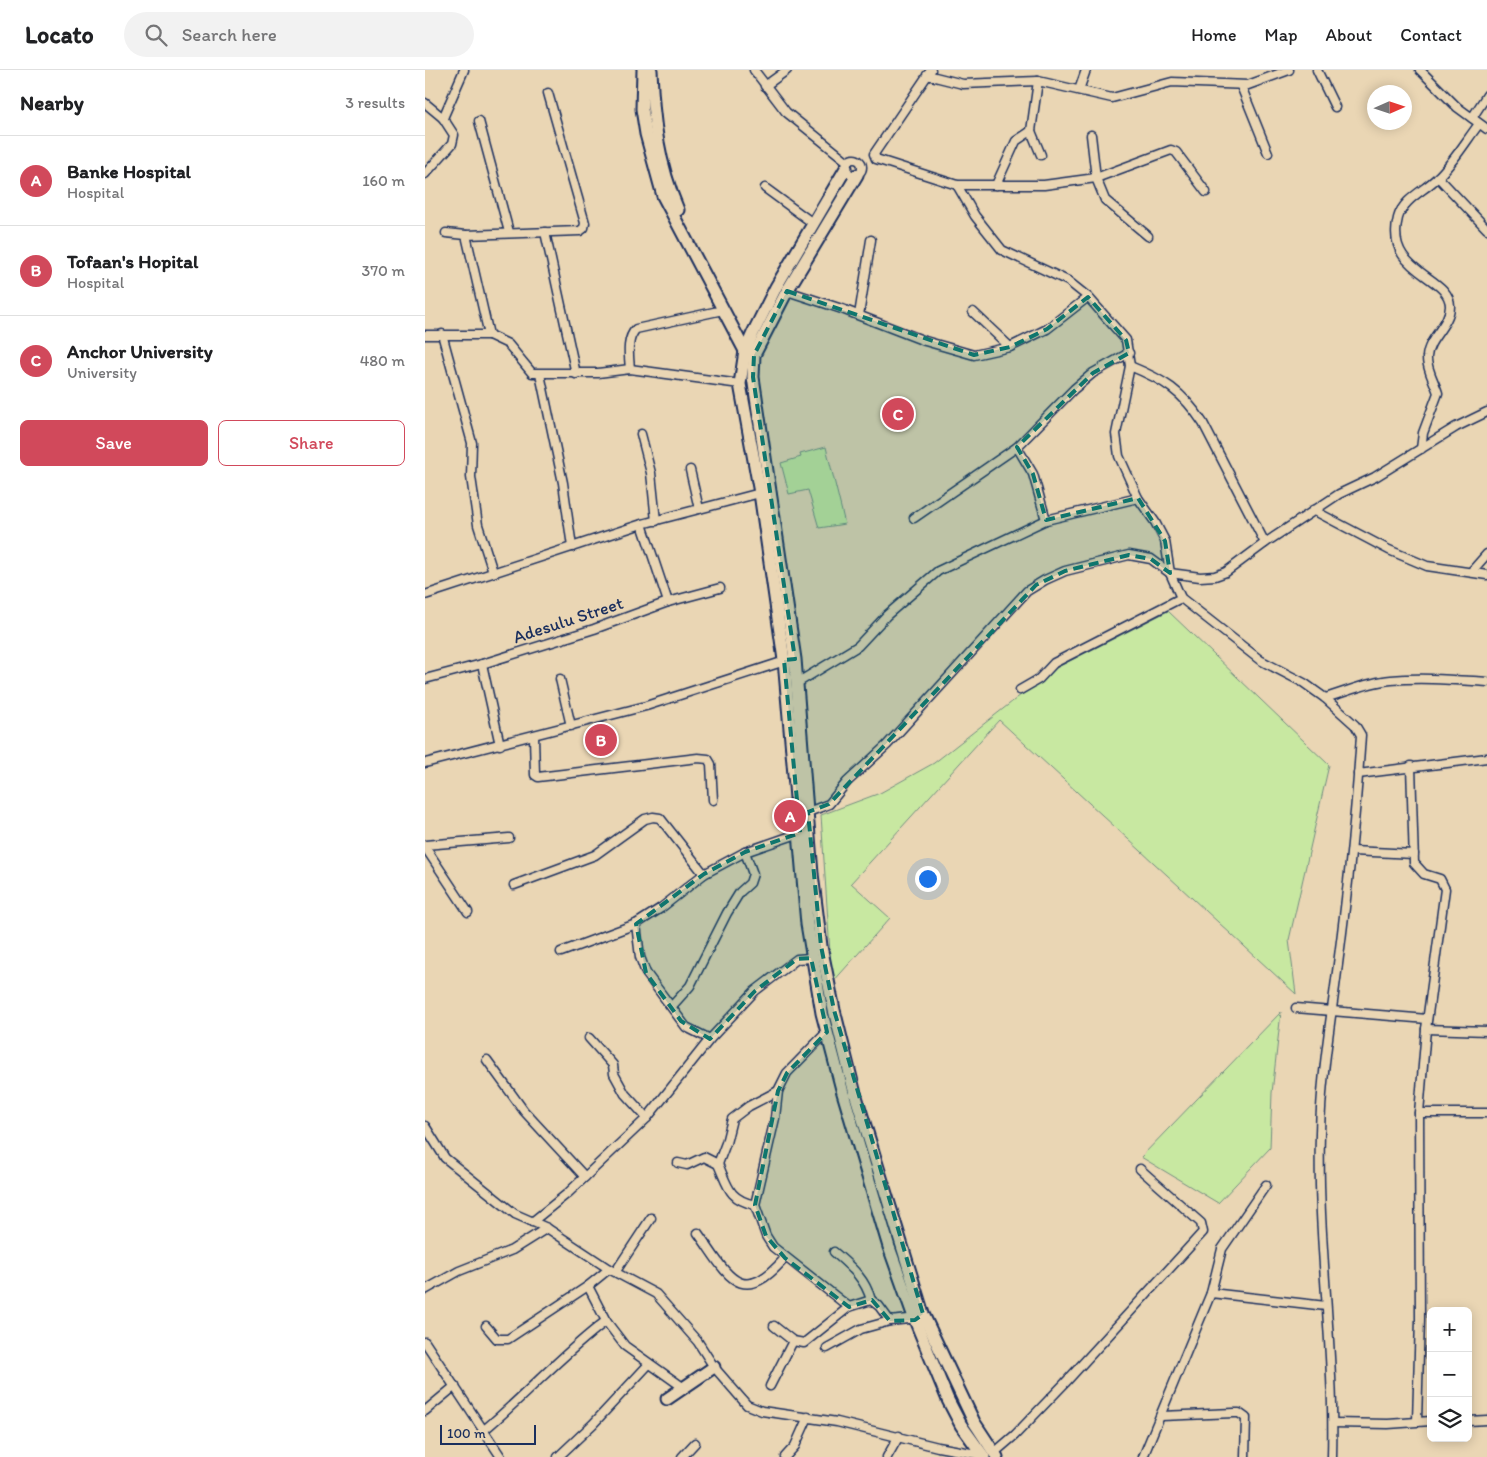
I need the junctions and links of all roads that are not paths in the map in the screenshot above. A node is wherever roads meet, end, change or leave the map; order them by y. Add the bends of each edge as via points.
1 (464, 70) edge
2 (643, 70) edge
3 (651, 70) edge
4 (755, 70) edge
5 (787, 70) edge
6 (1086, 70) edge
7 (1289, 70) edge
8 (1317, 70) edge
9 (1419, 70) edge
10 (929, 73) edge
11 (1038, 82) junction
12 (765, 86) junction
13 (1241, 86) junction
14 (1079, 90) junction
15 (548, 93) dead end
16 (1487, 95) edge
17 (425, 103) edge
18 (1335, 107) dead end
19 (443, 118) junction
20 (1472, 118) junction
21 (479, 121) dead end
22 (1479, 124) junction
23 (1487, 129) edge
24 (1031, 130) junction
25 (1091, 135) dead end
26 (1268, 153) dead end
27 (1041, 155) dead end
28 (874, 157) junction
29 (861, 163) junction
30 (847, 165) junction
31 (425, 174) edge
32 (857, 175) junction
33 (1438, 177) junction
34 (1095, 178) junction
35 (957, 185) junction
36 (996, 185) junction
37 (765, 188) dead end
38 (1206, 192) dead end
39 (814, 224) junction
40 (1487, 230) edge
41 (509, 232) junction
42 (545, 232) junction
43 (447, 233) dead end
44 (465, 235) junction
45 (1148, 236) dead end
46 (871, 240) dead end
47 (787, 291) junction
48 (1088, 297) junction
49 (723, 310) junction
50 (973, 312) dead end
51 (859, 315) junction
52 (442, 334) junction
53 (425, 335) edge
54 (489, 335) junction
55 (1010, 347) junction
56 (747, 348) junction
57 (1129, 353) junction
58 (1130, 366) junction
59 (630, 370) junction
60 (540, 374) junction
61 (577, 374) junction
62 (740, 384) junction
63 (1487, 412) edge
64 (641, 434) dead end
65 (1017, 447) junction
66 (1421, 450) junction
67 (691, 470) dead end
68 (760, 493) junction
69 (1138, 498) junction
70 (699, 509) junction
71 (1313, 510) junction
72 (914, 518) dead end
73 (1046, 520) junction
74 (656, 521) junction
75 (642, 524) junction
76 (1265, 543) junction
77 (571, 547) junction
78 (1487, 554) edge
79 (493, 572) junction
80 (1471, 572) junction
81 (1170, 573) junction
82 (1487, 574) edge
83 (720, 588) dead end
84 (425, 595) edge
85 (1181, 598) junction
86 (668, 602) junction
87 (789, 660) junction
88 (483, 664) junction
89 (425, 679) edge
90 (561, 679) dead end
91 (1487, 682) edge
92 (797, 683) junction
93 (1020, 690) dead end
94 (1325, 698) junction
95 (571, 726) junction
96 (534, 736) junction
97 (500, 745) junction
98 (1487, 758) edge
99 (425, 763) edge
100 (1411, 766) junction
101 (1358, 774) junction
102 (713, 800) dead end
103 (808, 812) junction
104 (800, 832) junction
105 (509, 838) dead end
106 (425, 846) edge
107 (1353, 851) junction
108 (745, 852) junction
109 (1414, 854) junction
110 (428, 858) edge
111 (704, 874) junction
112 (514, 884) dead end
113 (468, 912) dead end
114 (636, 924) junction
115 (561, 952) dead end
116 (811, 958) junction
117 (673, 1006) junction
118 (1296, 1008) dead end
119 (1333, 1010) junction
120 (1427, 1019) junction
121 (1426, 1029) junction
122 (1487, 1031) edge
123 (827, 1032) junction
124 (589, 1038) dead end
125 (710, 1039) junction
126 (487, 1060) dead end
127 (778, 1091) junction
128 (1419, 1113) junction
129 (1487, 1113) edge
130 (647, 1118) junction
131 (425, 1126) edge
132 (679, 1163) dead end
133 (718, 1164) junction
134 (1139, 1169) dead end
135 (585, 1178) junction
136 (1266, 1185) dead end
137 (755, 1205) junction
138 (651, 1218) dead end
139 (532, 1222) junction
140 (547, 1228) junction
141 (698, 1233) dead end
142 (834, 1252) dead end
143 (785, 1258) junction
144 (613, 1270) junction
145 (588, 1286) junction
146 (425, 1290) edge
147 (1211, 1293) junction
148 (871, 1300) junction
149 (1326, 1306) junction
150 (849, 1307) junction
151 (919, 1317) junction
152 (606, 1321) junction
153 (890, 1321) junction
154 (486, 1326) dead end
155 (774, 1326) dead end
156 (793, 1340) junction
157 (425, 1342) edge
158 (827, 1348) dead end
159 (649, 1364) junction
160 (714, 1367) junction
161 (455, 1386) junction
162 (771, 1386) dead end
163 (684, 1388) junction
164 (667, 1399) dead end
165 (425, 1411) edge
166 (1161, 1416) junction
167 (808, 1417) junction
168 (1487, 1420) edge
169 (1417, 1421) junction
170 (1427, 1421) edge
171 (1472, 1421) edge
172 (1333, 1424) junction
173 (484, 1430) junction
174 (899, 1436) junction
175 (695, 1443) dead end
176 (989, 1455) edge
177 (501, 1457) edge
178 (558, 1457) edge
179 (682, 1457) edge
180 (785, 1457) edge
181 (887, 1457) edge
182 (1143, 1457) edge
183 (1245, 1457) edge
184 (1331, 1457) edge

1 - 19 street
2 - 49 street via 642,109 663,196
3 - 56 street via 655,132 670,192
4 - 12 street
5 - 12 street
6 - 14 street
7 - 13 street
8 - 18 street
9 - 20 street
10 - 11 street via 963,84
10 - 28 street
11 - 14 street
11 - 24 street
12 - 30 street via 786,112
13 - 14 street via 1172,82 1112,98
13 - 26 street
15 - 42 street via 585,223 580,231
16 - 20 street
17 - 19 street
19 - 31 street via 454,136 452,144
20 - 22 street
21 - 41 street
22 - 23 street
22 - 33 street
24 - 27 street
24 - 36 street via 1016,141
25 - 34 street
28 - 29 street
28 - 35 street
29 - 30 street via 855,158
29 - 32 street via 861,171
30 - 32 street via 849,173
30 - 39 street
32 - 47 street
33 - 40 street
33 - 66 street via 1409,201 1400,212 1396,226 1401,254 1447,295 1450,306 1428,351 1428,364 1438,393 1423,433
34 - 36 street via 1044,185
34 - 38 street via 1171,150 1176,152
34 - 45 street via 1105,200
35 - 36 street
35 - 48 street via 975,216 1003,250 1068,281
37 - 39 street
39 - 56 street via 776,287
41 - 42 street
41 - 44 street
42 - 61 street
43 - 44 street
44 - 54 street
46 - 51 street
47 - 51 street
47 - 87 street via 754,356 753,377
48 - 55 street via 1047,329
48 - 57 street via 1126,340
49 - 56 street
49 - 59 street via 636,330 632,333 629,347
50 - 55 street
51 - 55 street via 969,354 979,355
52 - 53 street
52 - 54 street
52 - 79 street via 472,444 471,477 478,525
54 - 60 street via 508,344 531,372
56 - 62 street
57 - 58 street
57 - 65 street via 1087,378
58 - 69 street via 1116,434 1119,456
58 - 76 street via 1159,378 1192,406
59 - 61 street
59 - 62 street
60 - 61 street
60 - 77 street via 563,483
62 - 68 street
63 - 66 street
64 - 74 street via 651,473
65 - 72 street
65 - 73 street via 1033,474
66 - 71 street
67 - 70 street
68 - 70 street
68 - 87 street
69 - 73 street
69 - 81 street via 1165,540
70 - 74 street
71 - 76 street
71 - 80 street via 1427,566
73 - 92 street via 938,570 887,615 858,646
74 - 75 street
75 - 77 street
75 - 86 street
76 - 81 street via 1226,572 1215,576
77 - 79 street
78 - 80 street
79 - 84 street
80 - 82 street
81 - 85 street
81 - 103 street via 1151,559 1129,554 1065,571 1035,585 829,804
83 - 86 street, Adesulu Street
85 - 93 street via 1053,663 1039,679
85 - 94 street via 1260,660
86 - 88 street, Adesulu Street
87 - 92 street
87 - 95 street via 646,706
87 - 104 street
88 - 89 street, Adesulu Street
88 - 97 street
90 - 95 street
91 - 94 street via 1390,680
92 - 103 street
94 - 101 street via 1360,731
95 - 96 street
96 - 97 street
96 - 102 street via 535,775 538,777 698,758 711,764
97 - 99 street
98 - 100 street
100 - 101 street
100 - 109 street
101 - 107 street
103 - 151 street via 821,946 834,1010
104 - 108 street
104 - 116 street
105 - 106 street
106 - 110 street
107 - 109 street
107 - 119 street
108 - 111 street
108 - 117 street via 753,874 750,883 727,913 690,986
109 - 120 street via 1414,863 1419,871 1440,879 1445,889
110 - 113 street
111 - 112 street via 660,818 653,817 645,819 595,855
111 - 114 street
114 - 115 street
114 - 117 street via 640,958 646,972
116 - 123 street
116 - 125 street via 797,959 755,992
117 - 125 street via 687,1027
118 - 119 street
119 - 120 street
119 - 149 street via 1321,1099 1320,1134
120 - 121 street
121 - 122 street
121 - 128 street
123 - 127 street via 787,1074
123 - 151 street via 889,1248
124 - 130 street via 613,1065 614,1074 625,1094
125 - 130 street
126 - 135 street via 524,1111
127 - 133 street via 732,1119
127 - 137 street
128 - 129 street
128 - 169 street
130 - 135 street
131 - 139 street via 445,1158 515,1214
132 - 133 street via 687,1165 704,1156
133 - 137 street via 732,1195
134 - 176 street via 1201,1223 1203,1232 1065,1383 1015,1435
135 - 139 street
136 - 147 street via 1222,1249
137 - 143 street via 766,1236
138 - 144 street
139 - 140 street
140 - 144 street
140 - 146 street via 512,1250 459,1271
141 - 143 street via 729,1277 741,1284 755,1284 770,1275
142 - 148 street via 861,1277
143 - 150 street
144 - 145 street
144 - 160 street via 656,1294 698,1342
145 - 152 street
145 - 154 street via 508,1339 497,1339
147 - 149 street
147 - 166 street
148 - 150 street
148 - 153 street
149 - 172 street
150 - 156 street via 809,1341
151 - 153 street
151 - 176 street via 948,1400 961,1425
152 - 159 street via 625,1346
152 - 173 street via 575,1345 518,1402
153 - 158 street via 861,1329
155 - 156 street
156 - 162 street
157 - 161 street
159 - 163 street
159 - 178 street
160 - 163 street
160 - 167 street via 747,1405
161 - 165 street
161 - 173 street
163 - 164 street
166 - 182 street
166 - 183 street via 1244,1415
167 - 174 street
167 - 180 street via 795,1446
168 - 171 street
169 - 170 street
169 - 172 street
172 - 184 street
173 - 177 street
174 - 176 street via 938,1447
174 - 181 street
175 - 179 street

